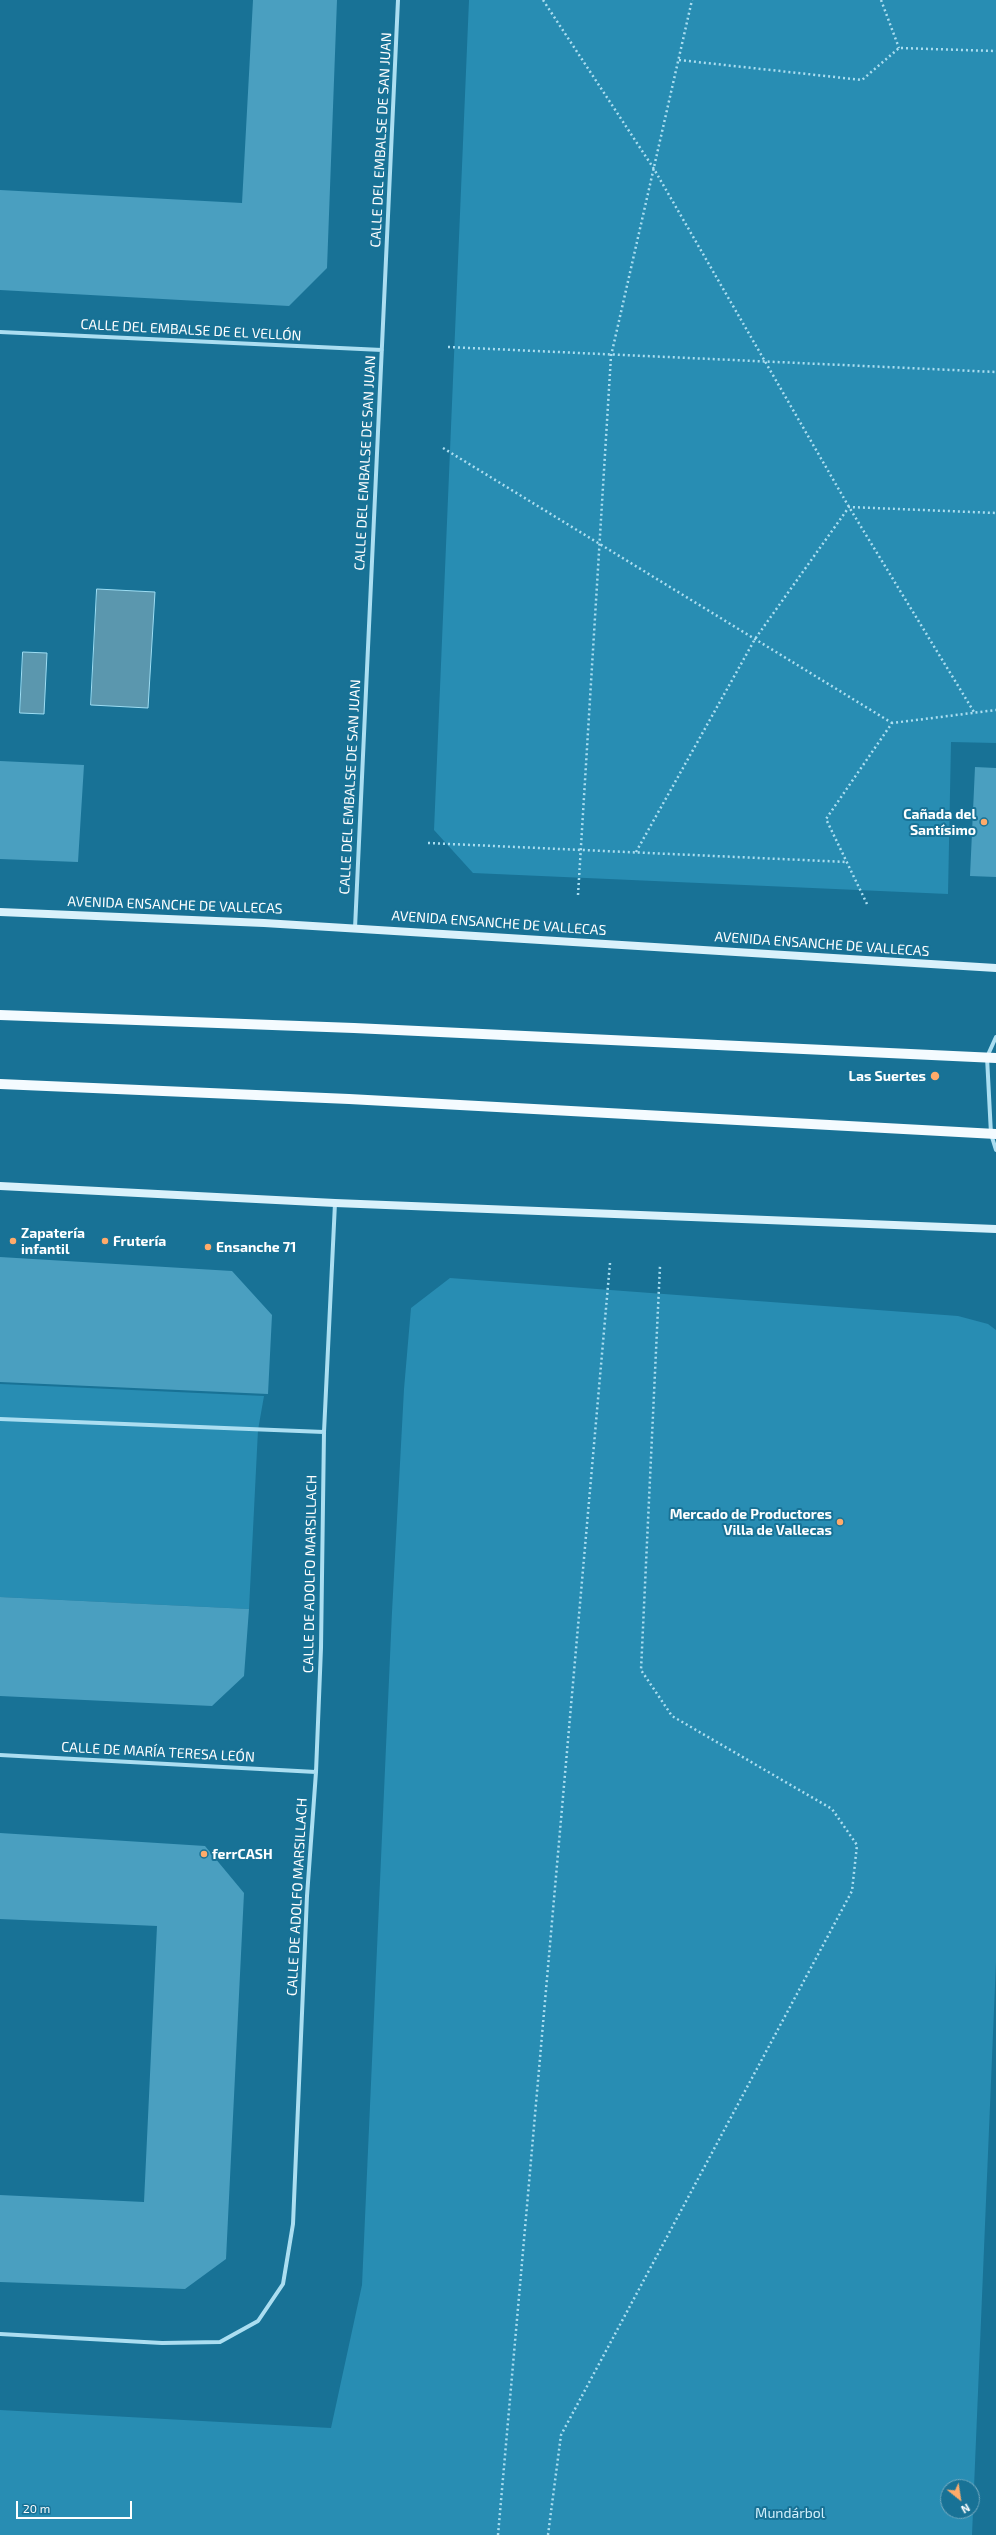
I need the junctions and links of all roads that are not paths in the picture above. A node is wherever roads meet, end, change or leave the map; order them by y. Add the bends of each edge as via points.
1 (398, 0) edge
2 (0, 332) edge
3 (382, 350) junction
4 (0, 912) edge
5 (355, 928) junction
6 (996, 968) edge
7 (0, 1015) edge
8 (996, 1037) edge
9 (992, 1058) edge
10 (0, 1084) edge
11 (994, 1134) edge
12 (996, 1150) edge
13 (0, 1186) edge
14 (335, 1203) junction
15 (996, 1229) edge
16 (0, 1419) edge
17 (324, 1432) junction
18 (0, 1755) edge
19 (316, 1772) junction
20 (0, 2334) edge

1 - 3 street, CALLE DEL EMBALSE DE SAN JUAN
2 - 3 street, CALLE DEL EMBALSE DE EL VELLÓN
3 - 5 street, CALLE DEL EMBALSE DE SAN JUAN
4 - 5 street, AVENIDA ENSANCHE DE VALLECAS
5 - 6 street, AVENIDA ENSANCHE DE VALLECAS
7 - 9 main road via 354,1028
8 - 9 street
9 - 11 street
10 - 11 main road via 364,1100
11 - 12 street
13 - 14 street
14 - 15 street
14 - 17 street, CALLE DE ADOLFO MARSILLACH
16 - 17 street
17 - 19 street, CALLE DE ADOLFO MARSILLACH via 321,1648
18 - 19 street, CALLE DE MARÍA TERESA LEÓN
19 - 20 street, CALLE DE ADOLFO MARSILLACH via 307,1896 293,2224 283,2284 258,2321 220,2342 162,2343

